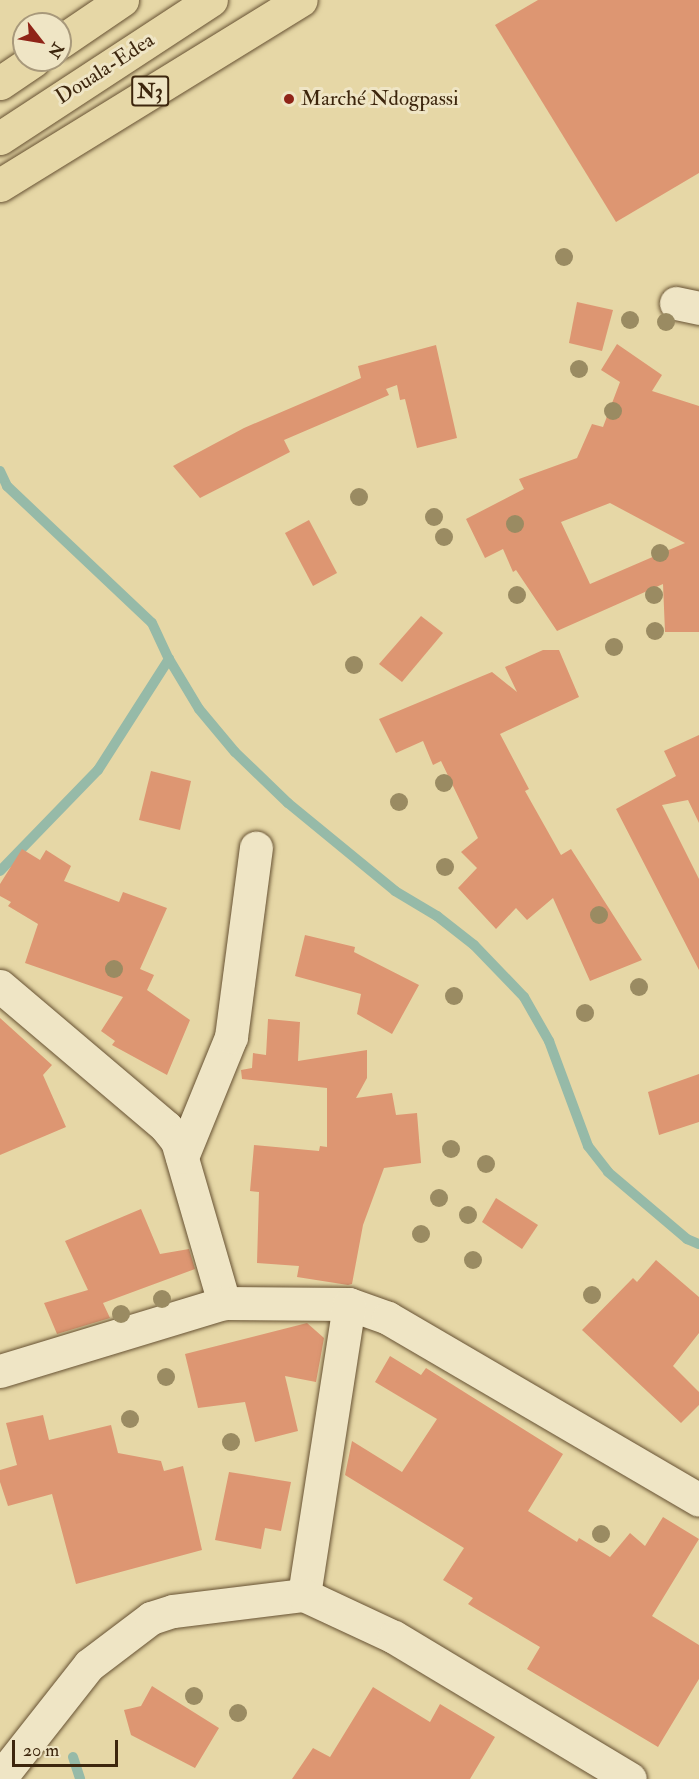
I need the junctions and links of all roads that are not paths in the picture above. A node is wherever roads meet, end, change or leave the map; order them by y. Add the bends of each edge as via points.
1 (122, 0) edge
2 (211, 0) edge
3 (301, 0) edge
4 (72, 34) edge
5 (16, 72) edge
6 (0, 83) edge
7 (0, 138) edge
8 (0, 185) edge
9 (256, 848) dead end
10 (0, 986) edge
11 (182, 1157) junction
12 (224, 1303) junction
13 (349, 1304) junction
14 (0, 1371) edge
15 (699, 1500) edge
16 (304, 1595) junction
17 (0, 1778) edge
18 (630, 1779) edge

1 - 4 main road
2 - 7 main road, Douala-Edea / N3
3 - 8 main road, N3
5 - 6 main road
9 - 11 street via 231,1037
10 - 11 street via 166,1127 177,1141
11 - 12 street
12 - 13 street
12 - 14 street
13 - 15 street via 388,1318
13 - 16 street
16 - 17 street via 173,1611 151,1618 89,1665
16 - 18 street via 394,1637

